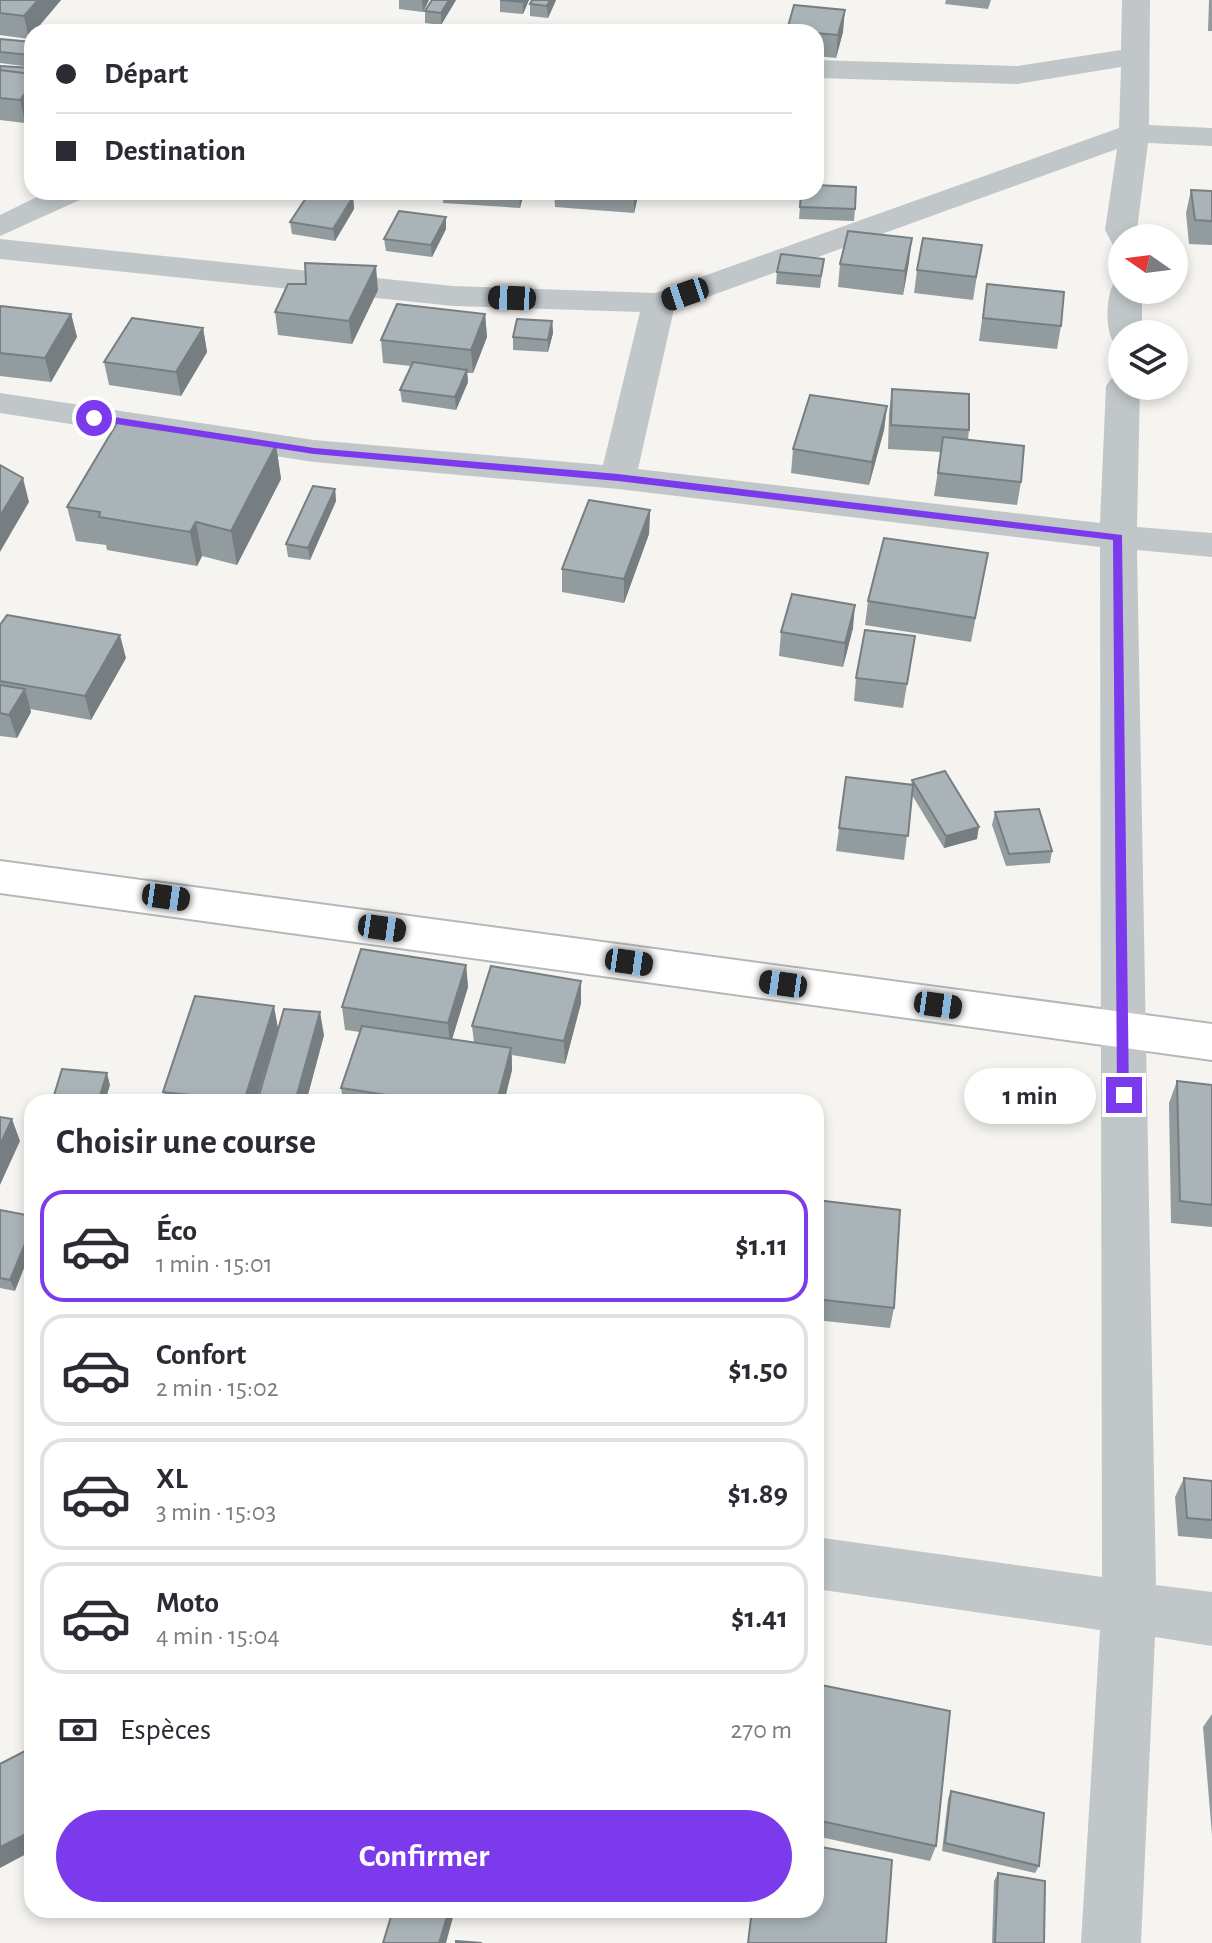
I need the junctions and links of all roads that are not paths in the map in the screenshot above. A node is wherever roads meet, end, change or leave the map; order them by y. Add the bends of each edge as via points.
1 (1136, 0) edge
2 (1135, 56) junction
3 (824, 69) edge
4 (1134, 133) junction
5 (1212, 137) edge
6 (55, 200) edge
7 (1122, 224) edge
8 (0, 227) edge
9 (0, 249) edge
10 (659, 303) junction
11 (1123, 400) edge
12 (0, 403) edge
13 (618, 478) junction
14 (1118, 537) junction
15 (1212, 545) edge
16 (0, 877) edge
17 (1123, 1031) junction
18 (1212, 1042) edge
19 (824, 1564) edge
20 (1129, 1607) junction
21 (1212, 1619) edge
22 (1111, 1943) edge

1 - 2 street
2 - 3 street via 1017,75
2 - 4 street
4 - 5 street
4 - 7 street
4 - 10 street
6 - 8 street
9 - 10 street via 453,296
10 - 13 street
11 - 14 street
12 - 13 street via 314,451
13 - 14 street
14 - 15 street
14 - 17 street
16 - 17 highway
17 - 18 highway
17 - 20 street
19 - 20 street
20 - 21 street
20 - 22 street

